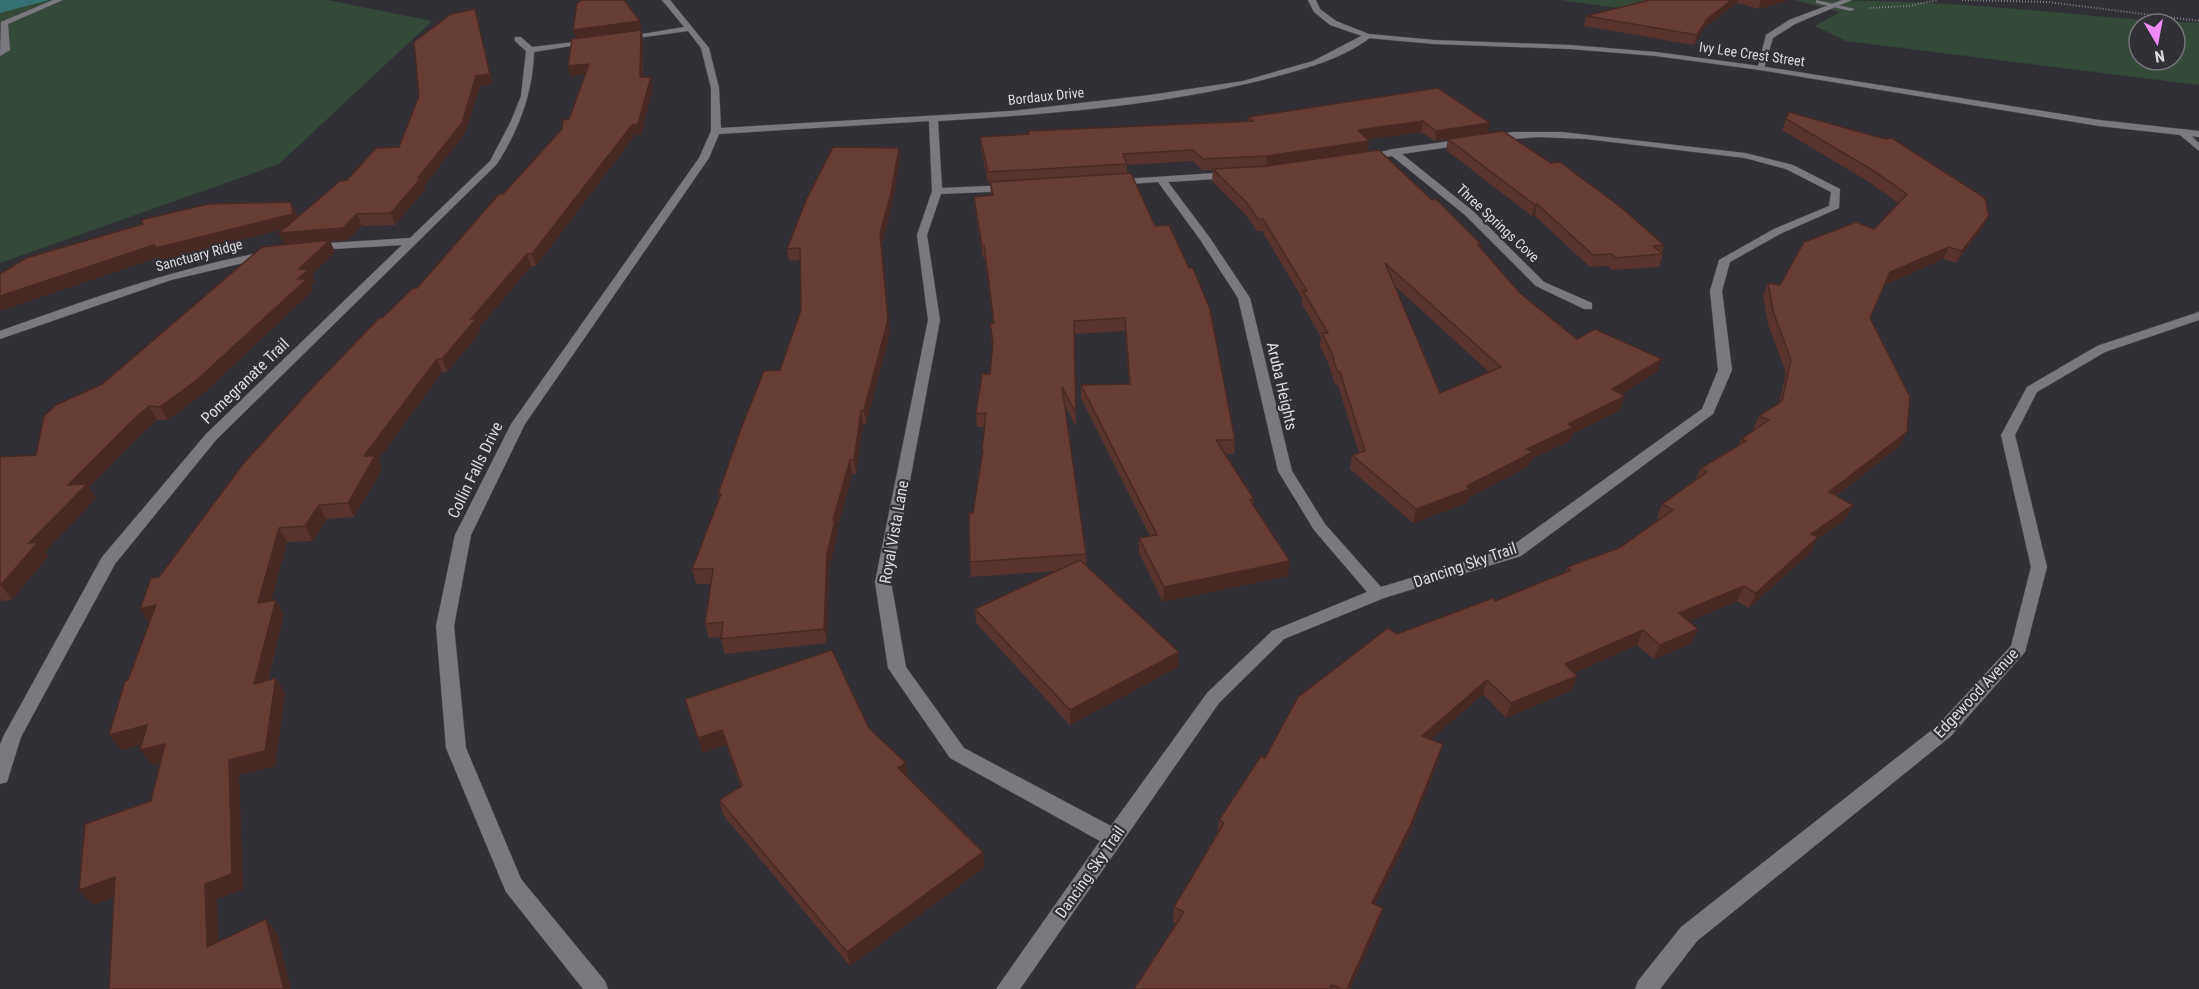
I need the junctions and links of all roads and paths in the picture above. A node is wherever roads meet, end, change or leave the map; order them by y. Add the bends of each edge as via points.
1 (59, 0) edge
2 (666, 0) edge
3 (1312, 0) edge
4 (1848, 0) edge
5 (1938, 0) edge
6 (1962, 0) edge
7 (1819, 1) edge
8 (1834, 5) junction
9 (1851, 9) joint
10 (2199, 21) edge
11 (689, 29) junction
12 (1368, 36) junction
13 (518, 39) dead end
14 (609, 40) edge
15 (598, 41) edge
16 (530, 50) junction
17 (0, 54) edge
18 (1760, 68) junction
19 (933, 118) junction
20 (717, 130) junction
21 (2183, 133) junction
22 (2199, 134) edge
23 (2199, 148) edge
24 (1393, 152) junction
25 (1359, 158) edge
26 (1243, 174) edge
27 (1161, 180) junction
28 (1102, 183) edge
29 (1019, 187) edge
30 (937, 191) junction
31 (412, 241) junction
32 (299, 249) edge
33 (277, 253) edge
34 (1588, 306) dead end
35 (2199, 316) edge
36 (0, 334) edge
37 (1378, 594) junction
38 (0, 776) edge
39 (1114, 838) junction
40 (597, 989) edge
41 (1007, 989) edge
42 (1647, 989) edge

1 - 17 street via 7,21 6,50
2 - 11 street, Collin Falls Drive
3 - 12 street, Ivy Lee Crest Street via 1317,10 1333,23
4 - 8 street
5 - 9 path
6 - 10 path via 2048,2
7 - 8 street
8 - 9 street
8 - 18 street via 1792,22 1769,38
11 - 14 street
11 - 20 street, Collin Falls Drive via 705,48 715,88
12 - 18 street, Ivy Lee Crest Street via 1656,54
12 - 19 street, Bordaux Drive via 1316,63 1244,82 1150,98 1011,114
13 - 16 street
15 - 16 street
16 - 31 street, Pomegranate Trail via 530,77 520,115 494,162
18 - 21 street, Ivy Lee Crest Street
19 - 20 street, Bordaux Drive
19 - 30 street, Royal Vista Lane
20 - 40 street, Collin Falls Drive via 704,158 518,424 463,535 445,626 456,748 504,864 513,885
21 - 22 street, Ivy Lee Crest Street
21 - 23 street
24 - 25 street
24 - 34 street, Three Springs Cove via 1469,213 1540,284
24 - 37 street, Dancing Sky Trail via 1512,135 1573,134 1780,164 1807,173 1836,191 1834,208 1778,231 1725,260 1716,291 1725,370 1708,411 1515,552
26 - 27 street
27 - 28 street
27 - 37 street, Aruba Heights via 1244,298 1285,471 1319,527
29 - 30 street
30 - 39 street, Royal Vista Lane via 922,235 934,320 883,582 897,668 957,753
31 - 32 street
31 - 38 street, Pomegranate Trail via 211,437 108,561 12,737
33 - 36 street, Sanctuary Ridge via 222,262
35 - 42 street, Edgewood Avenue via 2101,349 2032,390 2008,435 2039,567 2019,648 1944,731 1689,934
37 - 39 street, Dancing Sky Trail via 1278,635 1213,698
39 - 41 street, Dancing Sky Trail

